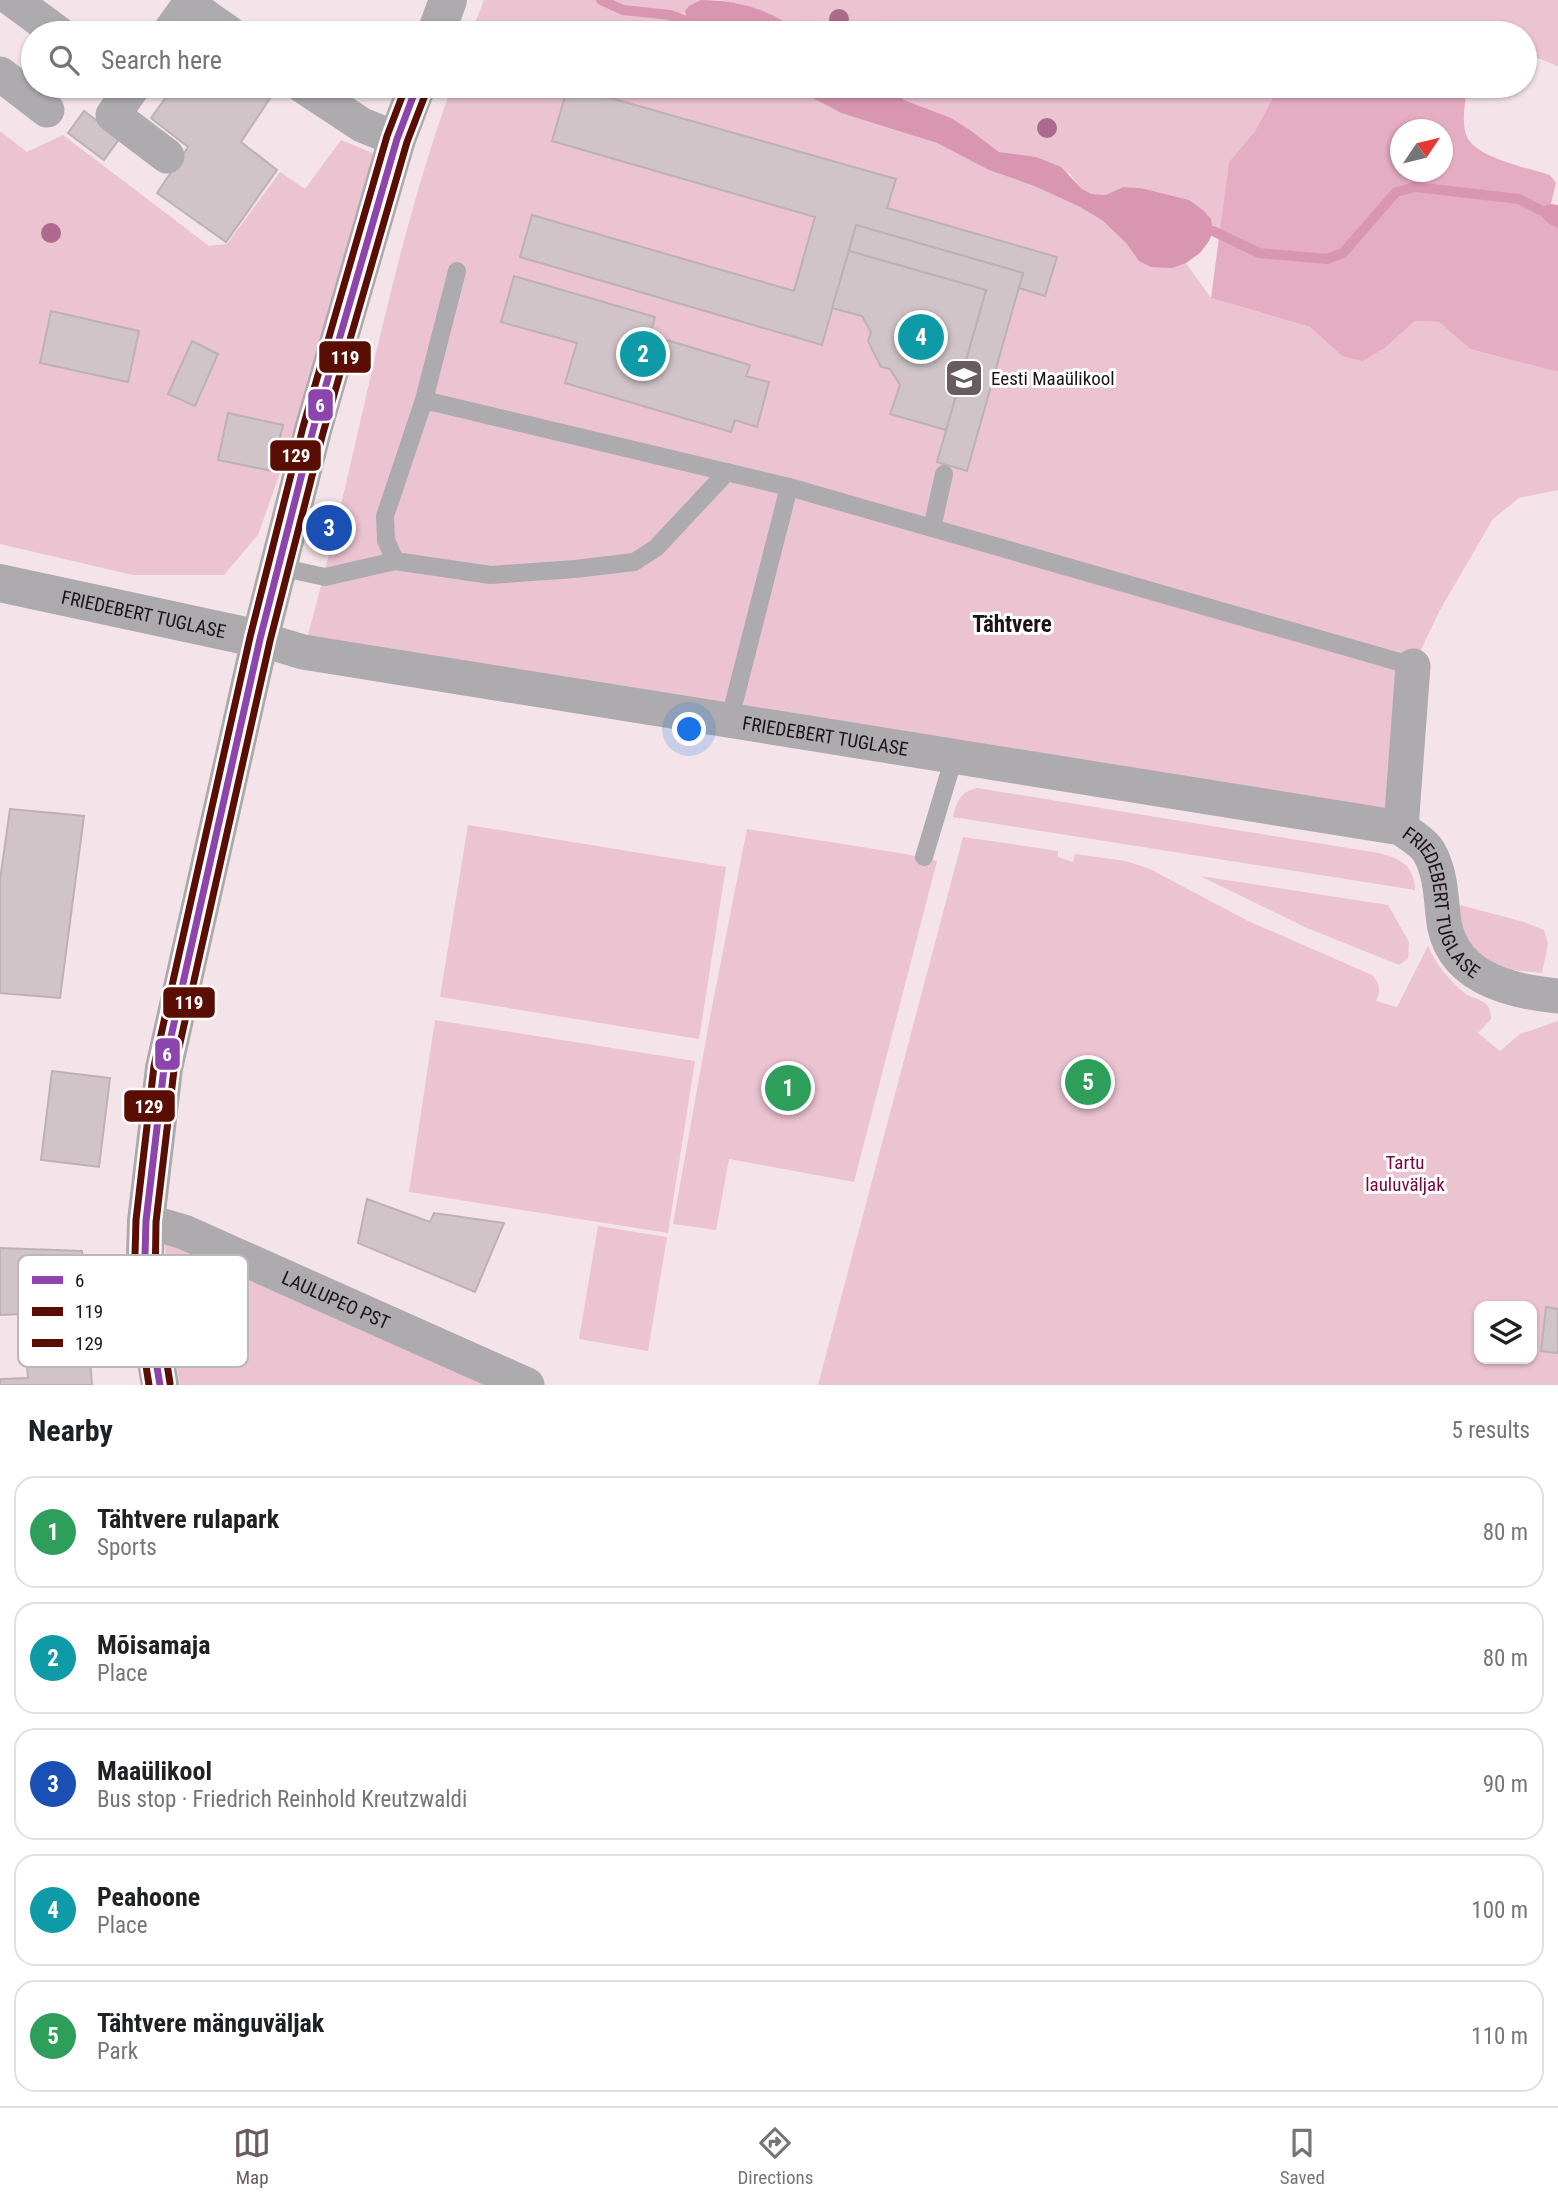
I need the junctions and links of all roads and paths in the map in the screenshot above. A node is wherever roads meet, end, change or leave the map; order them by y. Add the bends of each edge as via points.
1 (3, 0) edge
2 (13, 0) edge
3 (449, 0) edge
4 (0, 4) edge
5 (42, 21) edge
6 (178, 21) edge
7 (212, 21) edge
8 (441, 21) edge
9 (0, 74) edge
10 (21, 90) edge
11 (31, 98) edge
12 (124, 98) edge
13 (321, 98) edge
14 (412, 98) edge
15 (47, 110) dead end
16 (397, 139) junction
17 (167, 156) dead end
18 (457, 271) dead end
19 (424, 400) junction
20 (727, 472) junction
21 (944, 474) dead end
22 (789, 487) junction
23 (932, 528) junction
24 (395, 561) junction
25 (279, 567) junction
26 (0, 583) edge
27 (260, 639) junction
28 (1413, 666) joint
29 (729, 722) junction
30 (954, 757) junction
31 (1401, 828) junction
32 (924, 858) dead end
33 (1558, 996) edge
34 (146, 1221) junction
35 (145, 1255) edge
36 (236, 1255) edge
37 (248, 1261) edge
38 (157, 1367) edge
39 (160, 1385) edge
40 (527, 1385) edge

1 - 4 street
2 - 5 street
3 - 8 main road
6 - 7 street via 189,5
9 - 10 street
11 - 15 street
12 - 17 street via 113,115
13 - 16 street via 362,125
14 - 16 main road
16 - 25 main road via 313,430
18 - 19 lane
19 - 20 lane
19 - 24 lane via 385,516 386,540
20 - 22 lane
20 - 24 lane via 656,548 634,562 491,575
21 - 23 lane
22 - 23 lane
22 - 29 lane
23 - 28 lane
24 - 25 lane via 325,577
25 - 27 main road
26 - 27 main road, FRIEDEBERT TUGLASE
27 - 29 street, FRIEDEBERT TUGLASE via 303,652
27 - 34 main road via 164,1068
28 - 31 street
29 - 30 street, FRIEDEBERT TUGLASE
30 - 31 street, FRIEDEBERT TUGLASE
30 - 32 lane
31 - 33 street, FRIEDEBERT TUGLASE via 1429,851 1442,892 1448,938 1458,958 1481,977 1514,989
34 - 35 main road
34 - 36 street, LAULUPEO PST
37 - 40 street, LAULUPEO PST
38 - 39 main road

